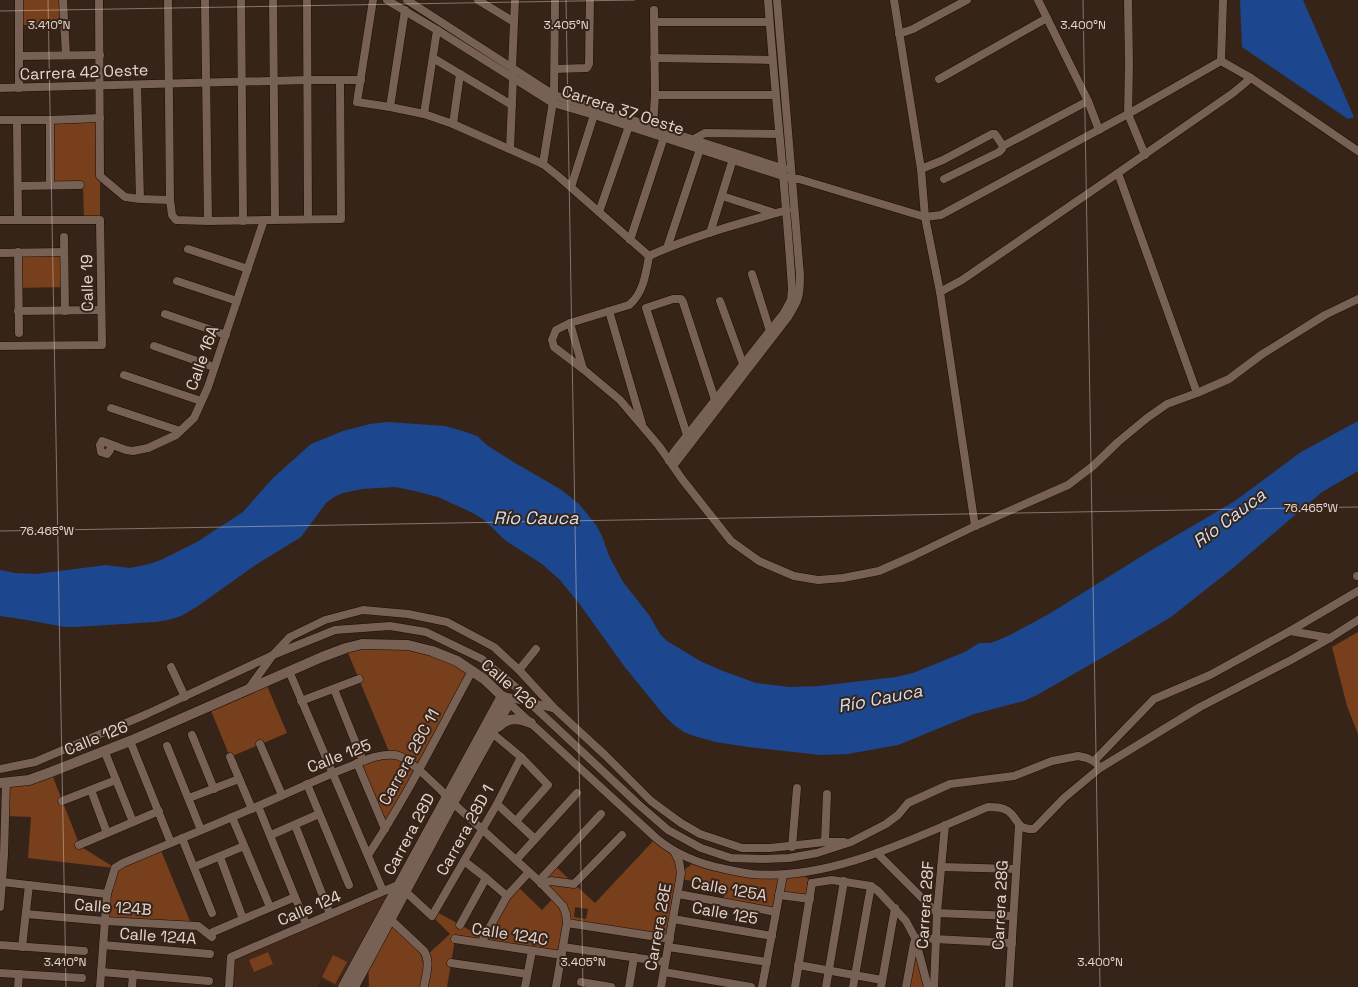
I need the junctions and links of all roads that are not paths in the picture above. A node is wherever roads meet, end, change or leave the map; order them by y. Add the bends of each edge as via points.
1 (19, 0) edge
2 (63, 0) edge
3 (99, 0) edge
4 (168, 0) edge
5 (205, 0) edge
6 (240, 0) edge
7 (274, 0) edge
8 (307, 0) edge
9 (373, 0) edge
10 (387, 0) edge
11 (406, 0) edge
12 (478, 0) edge
13 (515, 0) edge
14 (555, 0) edge
15 (590, 0) edge
16 (768, 0) edge
17 (777, 0) edge
18 (894, 0) edge
19 (967, 0) edge
20 (1038, 0) edge
21 (1128, 0) edge
22 (1223, 0) edge
23 (405, 10) junction
24 (654, 10) dead end
25 (1047, 18) junction
26 (514, 22) junction
27 (654, 22) junction
28 (769, 22) junction
29 (437, 30) junction
30 (899, 34) junction
31 (66, 55) junction
32 (100, 55) junction
33 (19, 56) junction
34 (433, 58) junction
35 (654, 58) junction
36 (772, 60) junction
37 (1221, 61) junction
38 (512, 68) junction
39 (555, 69) junction
40 (460, 74) junction
41 (513, 78) junction
42 (1251, 78) junction
43 (939, 79) dead end
44 (307, 80) junction
45 (361, 80) junction
46 (274, 81) junction
47 (340, 81) junction
48 (205, 82) junction
49 (241, 82) junction
50 (168, 83) junction
51 (137, 85) junction
52 (100, 86) junction
53 (0, 88) edge
54 (19, 88) junction
55 (655, 95) junction
56 (775, 96) junction
57 (553, 99) junction
58 (1088, 101) junction
59 (512, 104) junction
60 (390, 107) junction
61 (424, 114) junction
62 (1128, 114) junction
63 (594, 115) junction
64 (100, 118) junction
65 (0, 120) edge
66 (17, 120) junction
67 (50, 120) junction
68 (453, 124) junction
69 (629, 126) junction
70 (653, 126) junction
71 (1099, 130) junction
72 (778, 134) junction
73 (664, 137) junction
74 (692, 140) junction
75 (1003, 146) junction
76 (510, 149) junction
77 (700, 149) junction
78 (1358, 151) edge
79 (1145, 155) junction
80 (950, 156) junction
81 (733, 159) junction
82 (543, 164) junction
83 (921, 169) junction
84 (958, 172) junction
85 (1118, 173) junction
86 (790, 174) junction
87 (944, 179) dead end
88 (50, 185) junction
89 (80, 185) dead end
90 (18, 186) junction
91 (571, 187) junction
92 (722, 196) junction
93 (140, 199) junction
94 (170, 200) junction
95 (787, 210) junction
96 (599, 212) junction
97 (775, 213) junction
98 (925, 217) junction
99 (308, 219) junction
100 (0, 220) edge
101 (18, 220) junction
102 (264, 220) junction
103 (275, 220) junction
104 (208, 221) junction
105 (243, 221) junction
106 (710, 233) junction
107 (64, 237) dead end
108 (630, 240) junction
109 (667, 248) junction
110 (188, 250) dead end
111 (18, 252) junction
112 (64, 252) junction
113 (0, 253) edge
114 (649, 256) junction
115 (248, 268) junction
116 (752, 274) dead end
117 (177, 281) dead end
118 (940, 292) junction
119 (1358, 299) edge
120 (237, 301) junction
121 (720, 301) dead end
122 (101, 310) junction
123 (18, 311) junction
124 (65, 311) junction
125 (609, 311) junction
126 (164, 314) dead end
127 (570, 324) junction
128 (770, 331) junction
129 (18, 333) dead end
130 (226, 335) junction
131 (0, 346) edge
132 (154, 346) dead end
133 (743, 364) junction
134 (214, 367) junction
135 (583, 369) junction
136 (124, 376) dead end
137 (1198, 393) junction
138 (715, 400) junction
139 (202, 401) junction
140 (111, 408) dead end
141 (643, 427) junction
142 (180, 431) junction
143 (687, 435) junction
144 (112, 445) dead end
145 (671, 463) junction
146 (975, 526) junction
147 (1358, 591) edge
148 (1358, 620) edge
149 (1290, 631) junction
150 (290, 637) junction
151 (1330, 638) junction
152 (309, 641) junction
153 (536, 648) dead end
154 (273, 655) junction
155 (171, 667) dead end
156 (519, 670) junction
157 (289, 671) junction
158 (472, 671) junction
159 (359, 679) dead end
160 (488, 683) junction
161 (248, 688) junction
162 (334, 688) junction
163 (185, 696) junction
164 (505, 699) junction
165 (302, 702) junction
166 (529, 702) junction
167 (554, 708) junction
168 (491, 714) junction
169 (531, 723) junction
170 (492, 733) junction
171 (192, 735) dead end
172 (130, 741) junction
173 (260, 744) dead end
174 (167, 746) dead end
175 (104, 750) junction
176 (230, 757) dead end
177 (521, 757) junction
178 (360, 762) junction
179 (1097, 765) junction
180 (0, 768) edge
181 (419, 770) junction
182 (332, 773) junction
183 (239, 779) junction
184 (116, 780) junction
185 (3, 782) edge
186 (307, 784) junction
187 (797, 788) dead end
188 (214, 789) junction
189 (92, 790) junction
190 (578, 793) dead end
191 (827, 794) dead end
192 (282, 795) junction
193 (189, 798) junction
194 (450, 799) junction
195 (62, 801) dead end
196 (497, 804) junction
197 (255, 807) junction
198 (158, 811) junction
199 (319, 814) junction
200 (600, 814) dead end
201 (232, 817) junction
202 (516, 821) junction
203 (133, 822) junction
204 (945, 824) junction
205 (294, 825) junction
206 (1019, 825) junction
207 (385, 829) junction
208 (482, 829) junction
209 (201, 830) junction
210 (107, 833) junction
211 (622, 834) dead end
212 (271, 835) junction
213 (182, 838) junction
214 (535, 839) junction
215 (171, 842) junction
216 (825, 842) junction
217 (851, 842) junction
218 (79, 846) dead end
219 (244, 846) junction
220 (792, 847) junction
221 (674, 851) junction
222 (877, 853) junction
223 (368, 855) junction
224 (220, 857) junction
225 (2, 859) edge
226 (516, 860) junction
227 (464, 861) junction
228 (697, 861) junction
229 (194, 867) junction
230 (941, 867) junction
231 (1016, 869) junction
232 (529, 872) junction
233 (681, 873) junction
234 (802, 873) junction
235 (783, 875) junction
236 (486, 878) junction
237 (844, 881) junction
238 (2, 882) junction
239 (540, 883) junction
240 (812, 883) junction
241 (29, 885) junction
242 (349, 885) dead end
243 (871, 886) junction
244 (402, 888) junction
245 (383, 891) junction
246 (107, 894) junction
247 (678, 894) junction
248 (779, 895) junction
249 (507, 896) junction
250 (295, 897) junction
251 (810, 900) junction
252 (0, 907) edge
253 (270, 907) junction
254 (895, 908) junction
255 (776, 912) junction
256 (212, 913) dead end
257 (937, 913) junction
258 (26, 914) junction
259 (330, 914) junction
260 (1014, 916) junction
261 (243, 919) junction
262 (390, 919) junction
263 (673, 919) junction
264 (105, 921) junction
265 (306, 924) junction
266 (567, 924) junction
267 (460, 925) dead end
268 (772, 936) junction
269 (914, 938) junction
270 (936, 938) junction
271 (455, 939) dead end
272 (669, 943) junction
273 (1012, 943) junction
274 (481, 944) junction
275 (0, 945) edge
276 (104, 946) junction
277 (22, 947) junction
278 (563, 947) junction
279 (84, 951) dead end
280 (532, 951) junction
281 (210, 954) dead end
282 (562, 956) junction
283 (634, 957) junction
284 (666, 962) junction
285 (767, 962) junction
286 (451, 963) dead end
287 (798, 966) junction
288 (828, 971) junction
289 (102, 972) junction
290 (664, 972) junction
291 (0, 973) edge
292 (19, 974) junction
293 (132, 974) junction
294 (528, 974) junction
295 (855, 976) junction
296 (82, 978) dead end
297 (209, 980) dead end
298 (581, 982) dead end
299 (882, 984) edge
300 (18, 987) edge
301 (100, 987) edge
302 (132, 987) edge
303 (229, 987) edge
304 (343, 987) edge
305 (354, 987) edge
306 (424, 987) edge
307 (525, 987) edge
308 (556, 987) edge
309 (610, 987) edge
310 (629, 987) edge
311 (661, 987) edge
312 (751, 987) edge
313 (762, 987) edge
314 (795, 987) edge
315 (826, 987) edge
316 (853, 987) edge
317 (906, 987) edge
318 (928, 987) edge
319 (934, 987) edge
320 (1009, 987) edge

1 - 33 street
2 - 31 street
3 - 32 street
4 - 50 street
5 - 48 street
6 - 49 street
7 - 46 street
8 - 44 street
9 - 45 street
10 - 23 street, Carrera 37 Oeste
11 - 38 street, Carrera 37 Oeste
12 - 26 street
13 - 26 street
14 - 39 street
15 - 39 street via 590,64 586,68
16 - 28 street
17 - 86 street
18 - 30 street
19 - 30 street via 913,30
20 - 25 street
21 - 62 street
22 - 37 street
23 - 29 street, Carrera 37 Oeste
23 - 60 street
24 - 27 street
25 - 43 street
25 - 58 street
26 - 38 street
27 - 28 street
27 - 35 street
28 - 36 street
29 - 34 street
29 - 41 street, Carrera 37 Oeste
30 - 83 street
31 - 32 street
31 - 33 street
32 - 52 street
33 - 54 street
34 - 40 street
34 - 61 street
35 - 36 street
35 - 55 street
36 - 56 street
37 - 42 street
37 - 62 street
38 - 41 street
38 - 57 street, Carrera 37 Oeste
39 - 57 street
40 - 59 street
40 - 68 street
41 - 57 street, Carrera 37 Oeste
41 - 59 street
42 - 78 street
42 - 79 street
44 - 46 street, Carrera 42 Oeste
44 - 47 street, Carrera 42 Oeste
44 - 99 street
45 - 47 street, Carrera 42 Oeste
45 - 60 street via 357,102
46 - 49 street, Carrera 42 Oeste
46 - 103 street
47 - 99 street via 341,219
48 - 49 street, Carrera 42 Oeste
48 - 50 street, Carrera 42 Oeste
48 - 104 street
49 - 105 street
50 - 51 street, Carrera 42 Oeste
50 - 94 street
51 - 52 street, Carrera 42 Oeste
51 - 93 street
52 - 54 street, Carrera 42 Oeste
52 - 64 street
53 - 54 street, Carrera 42 Oeste
55 - 56 street
55 - 70 street
56 - 72 street
57 - 63 street, Carrera 37 Oeste
57 - 70 street, Carrera 37 Oeste
57 - 82 street
58 - 71 street
58 - 75 street
59 - 76 street
60 - 61 street
61 - 68 street
62 - 71 street
62 - 79 street
63 - 69 street, Carrera 37 Oeste
63 - 91 street
64 - 67 street
64 - 93 street via 100,176 124,197
65 - 66 street
66 - 67 street
66 - 90 street
67 - 88 street
68 - 76 street
69 - 73 street, Carrera 37 Oeste
69 - 96 street
70 - 74 street, Carrera 37 Oeste
71 - 98 street via 941,215
72 - 74 street via 705,133
72 - 86 street
73 - 77 street, Carrera 37 Oeste
73 - 108 street
74 - 86 street, Carrera 37 Oeste
75 - 80 street via 992,134
75 - 84 street via 999,152
76 - 82 street
77 - 81 street, Carrera 37 Oeste
77 - 109 street
79 - 85 street
80 - 83 street
80 - 84 street
81 - 86 street, Carrera 37 Oeste
81 - 92 street
82 - 91 street
83 - 98 street
84 - 87 street
85 - 118 street
85 - 137 street
86 - 95 street
86 - 98 street
86 - 145 street via 800,275 797,303
88 - 89 street
88 - 90 street
90 - 101 street
91 - 96 street
92 - 97 street
92 - 106 street
93 - 94 street
94 - 104 street via 176,220
95 - 97 street
95 - 128 street via 791,300
96 - 108 street
97 - 106 street
98 - 118 street
99 - 103 street
100 - 101 street
101 - 122 street, Calle 19 via 100,220
102 - 103 street
102 - 105 street
102 - 115 street, Calle 16A
104 - 105 street
106 - 109 street
107 - 112 street
108 - 114 street
109 - 114 street
110 - 115 street
111 - 112 street
111 - 113 street
111 - 123 street
112 - 124 street
114 - 125 street via 636,299 629,305
115 - 120 street, Calle 16A
116 - 128 street
117 - 120 street
118 - 146 street
119 - 137 street via 1310,324 1229,379
120 - 130 street, Calle 16A
121 - 133 street
122 - 124 street
122 - 131 street, Calle 19 via 102,345
123 - 124 street
123 - 129 street
125 - 127 street
125 - 141 street
126 - 130 street
127 - 135 street
127 - 135 street via 556,330 552,340 554,347
128 - 133 street
130 - 134 street, Calle 16A
132 - 134 street
133 - 138 street
134 - 139 street, Calle 16A
135 - 141 street via 620,400
136 - 139 street
137 - 146 street via 1160,408 1068,485
138 - 143 street
138 - 143 street via 681,299 646,308
139 - 142 street, Calle 16A via 194,418
140 - 142 street
141 - 145 street
142 - 144 street, Calle 16A via 148,448 133,451
143 - 145 street via 674,452
145 - 146 street via 731,541 759,562 794,576 818,580 879,571
147 - 149 street
148 - 151 street
149 - 151 street
149 - 179 street via 1210,675 1154,699 1096,759
150 - 152 street
150 - 154 street
150 - 156 street via 324,620 363,610 408,614 447,622 494,646
151 - 179 street
152 - 154 street
152 - 166 street via 335,630 390,626 426,632 482,659
153 - 156 street
154 - 161 street
154 - 163 street
155 - 163 street
156 - 167 street
157 - 158 street, Calle 126 via 362,644 408,645 432,650
157 - 161 street, Calle 126
157 - 165 street
158 - 160 street, Calle 126
158 - 181 street, Carrera 28C 11
159 - 162 street
160 - 164 street, Calle 126
160 - 168 street
161 - 172 street, Calle 126
162 - 165 street
162 - 178 street
163 - 180 street via 35,762
164 - 166 street
164 - 168 street, Carrera 28D
164 - 169 street, Calle 126
164 - 170 street, Carrera 28D
165 - 182 street
166 - 167 street
166 - 217 street via 668,830 701,848 731,858 789,858
167 - 220 street via 651,801 680,823 700,834 742,848
168 - 194 street, Carrera 28D
169 - 170 street via 522,719 506,720
169 - 221 street, Calle 126
170 - 177 street
170 - 194 street, Carrera 28D
171 - 188 street
172 - 175 street, Calle 126
172 - 198 street
173 - 192 street
174 - 193 street
175 - 184 street
175 - 185 street, Calle 126 via 29,780
176 - 183 street
177 - 196 street, Carrera 28D 1
177 - 202 street via 548,785
178 - 181 street, Calle 125 via 384,754 397,755
178 - 182 street, Calle 125
178 - 207 street
179 - 206 street via 1034,829
179 - 217 street via 1078,756 1052,761 1014,776 950,784 908,803 886,824
181 - 194 street, Calle 125
181 - 207 street, Carrera 28C 11
182 - 186 street, Calle 125
182 - 223 street
183 - 188 street
183 - 197 street
184 - 189 street
184 - 203 street
185 - 225 street
186 - 192 street, Calle 125
186 - 199 street
187 - 220 street
188 - 193 street
189 - 195 street
189 - 210 street
190 - 214 street
191 - 216 street
192 - 197 street, Calle 125
193 - 209 street
194 - 208 street, Calle 125
194 - 244 street, Carrera 28D
196 - 202 street
196 - 208 street, Carrera 28D 1
197 - 201 street, Calle 125
197 - 212 street
198 - 203 street
198 - 215 street
199 - 205 street
199 - 242 street
200 - 239 street
201 - 209 street, Calle 125
201 - 219 street
202 - 214 street
203 - 210 street
204 - 206 street, Calle 126 via 988,807 1010,812
204 - 222 street, Calle 126
204 - 230 street, Carrera 28F
205 - 212 street
205 - 259 street
206 - 231 street, Carrera 28G
207 - 223 street, Carrera 28C 11
208 - 226 street, Calle 125
208 - 227 street, Carrera 28D 1
209 - 213 street, Calle 125
210 - 218 street
211 - 239 street via 574,884 558,881
212 - 250 street
213 - 215 street, Calle 125
213 - 229 street
214 - 226 street
215 - 246 street, Calle 125 via 114,868
216 - 217 street
216 - 220 street
219 - 224 street
219 - 253 street
221 - 228 street, Calle 126
221 - 233 street, Carrera 28E
222 - 234 street, Calle 126
222 - 257 street
223 - 245 street
224 - 229 street
224 - 261 street
225 - 238 street
226 - 232 street, Calle 125
227 - 236 street
227 - 244 street, Carrera 28D 1 via 432,916
228 - 233 street, Carrera 28E
228 - 235 street, Calle 126 via 750,874
229 - 256 street
230 - 231 street
230 - 257 street, Carrera 28F
231 - 260 street, Carrera 28G
232 - 239 street, Calle 125
232 - 249 street
233 - 247 street, Carrera 28E
234 - 235 street, Calle 126
234 - 240 street
235 - 248 street
236 - 249 street
236 - 267 street
237 - 240 street
237 - 243 street
237 - 288 street
238 - 241 street
238 - 252 street
239 - 266 street, Calle 125 via 563,906
240 - 251 street
241 - 246 street
241 - 258 street
243 - 254 street
243 - 295 street
244 - 245 street, Calle 124
244 - 262 street, Carrera 28D
244 - 304 street, Carrera 28D
245 - 259 street, Calle 124
246 - 264 street
247 - 255 street, Calle 125A
247 - 263 street, Carrera 28E
248 - 251 street
248 - 255 street
249 - 274 street
250 - 253 street
250 - 265 street
251 - 287 street
253 - 261 street
254 - 269 street
254 - 299 street
255 - 268 street
257 - 260 street
257 - 270 street, Carrera 28F
258 - 264 street, Calle 124B
258 - 277 street
259 - 265 street, Calle 124
260 - 273 street, Carrera 28G
261 - 264 street, Calle 124B via 212,935 198,926
262 - 305 street, Carrera 28D
262 - 306 street via 427,955
263 - 268 street, Calle 125
263 - 272 street, Carrera 28E
264 - 276 street
265 - 303 street, Calle 124 via 231,957
266 - 272 street
266 - 278 street
268 - 285 street
269 - 270 street
269 - 317 street
269 - 318 street
270 - 273 street
270 - 319 street, Carrera 28F
271 - 274 street, Calle 124C
272 - 284 street, Carrera 28E
272 - 285 street
273 - 320 street, Carrera 28G
274 - 280 street, Calle 124C
275 - 277 street
276 - 281 street, Calle 124A
276 - 289 street
277 - 279 street
278 - 282 street
278 - 283 street, Calle 124C
280 - 282 street, Calle 124C
280 - 294 street
282 - 308 street
283 - 284 street, Calle 124C
283 - 310 street
284 - 290 street, Carrera 28E
285 - 313 street
286 - 294 street
287 - 288 street
287 - 314 street
288 - 295 street
288 - 315 street
289 - 293 street
289 - 301 street
290 - 311 street, Carrera 28E
290 - 312 street
291 - 292 street
292 - 296 street
292 - 300 street
293 - 297 street
293 - 302 street
294 - 307 street
295 - 299 street
295 - 316 street
298 - 309 street

